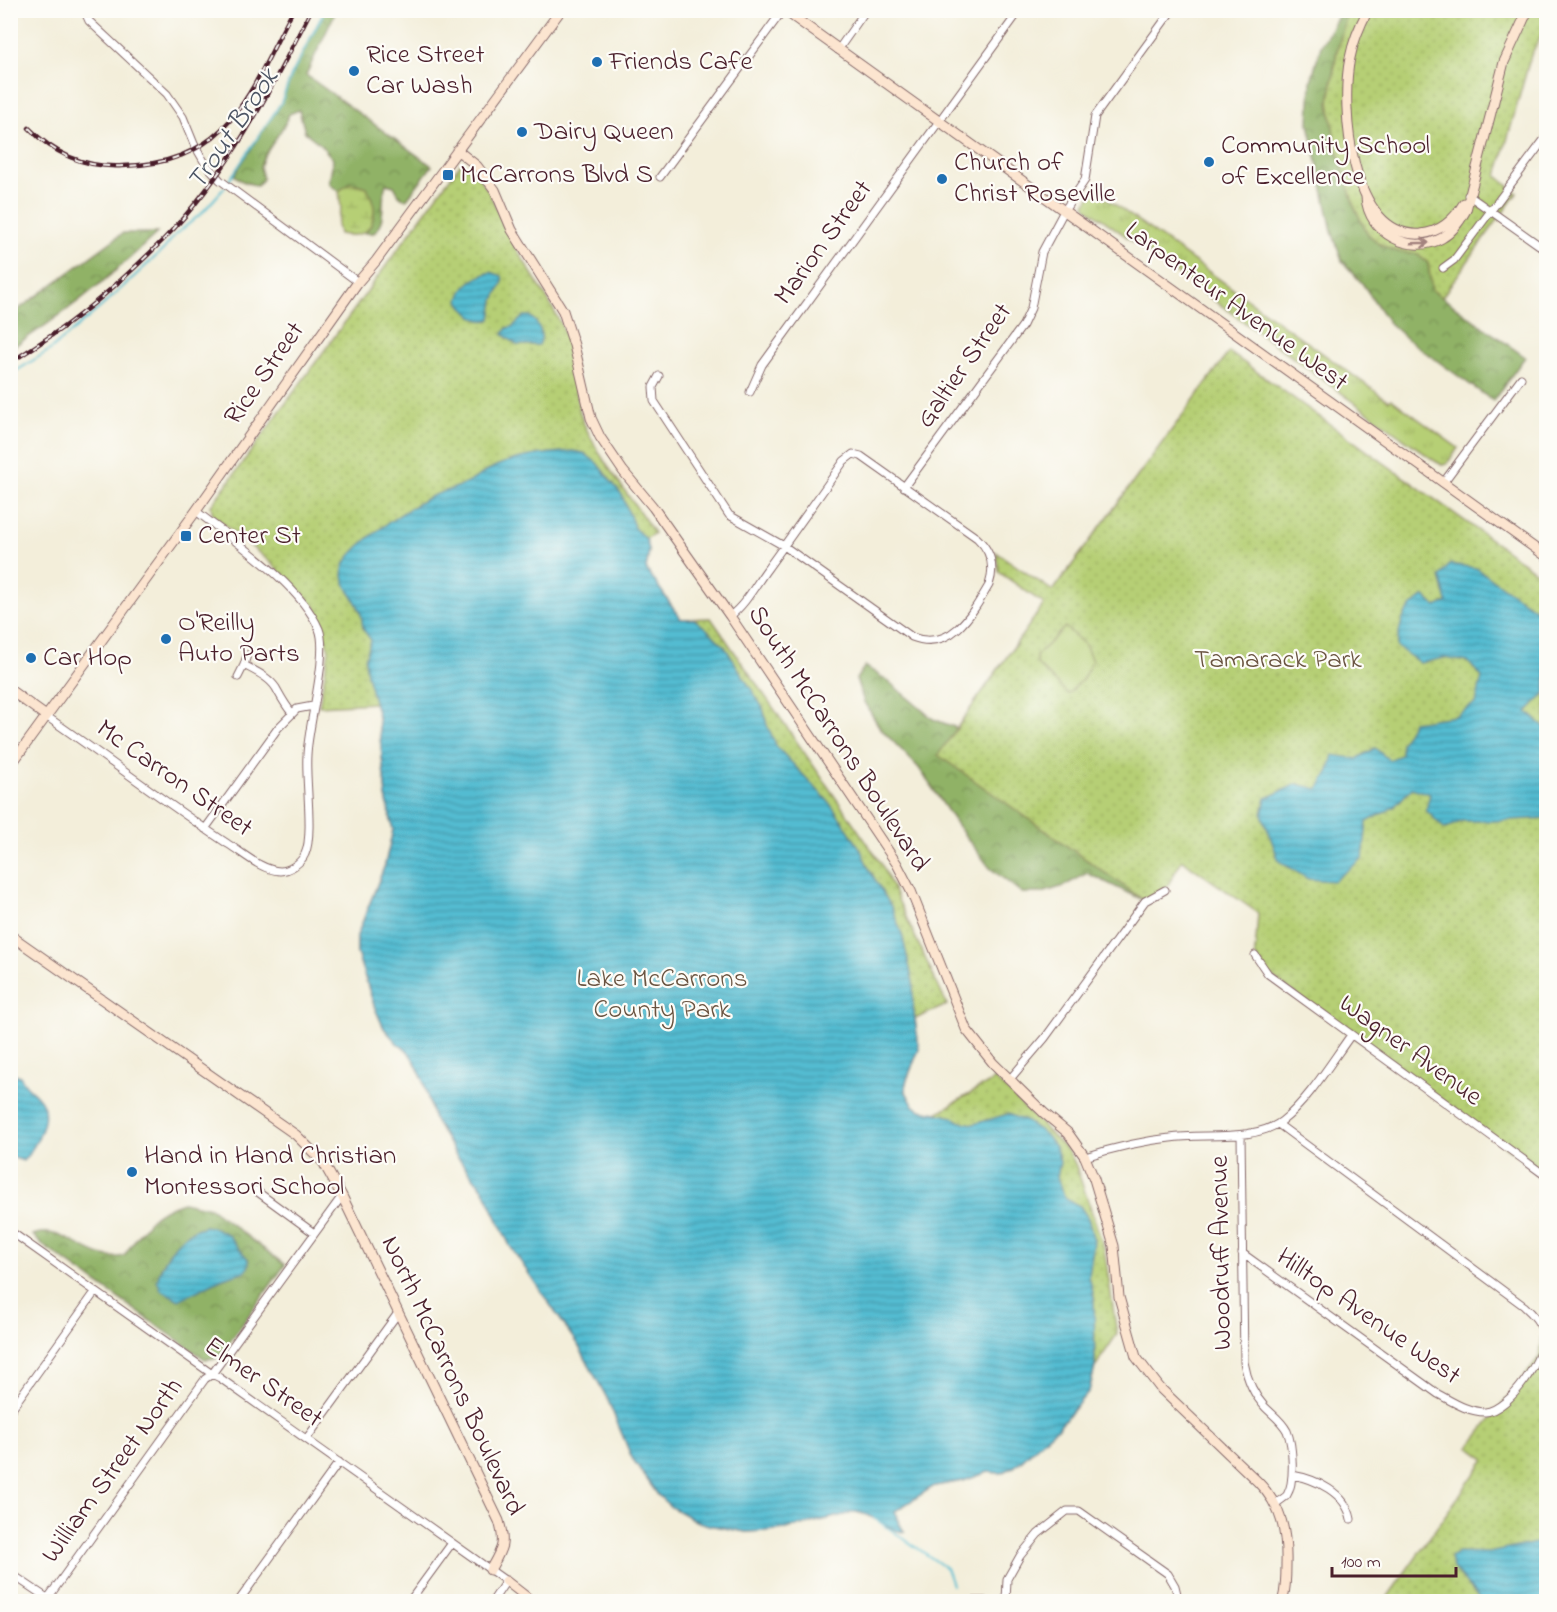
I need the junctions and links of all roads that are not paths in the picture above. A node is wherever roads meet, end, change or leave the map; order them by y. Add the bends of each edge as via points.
1 (84, 10) edge
2 (561, 10) edge
3 (783, 10) edge
4 (866, 10) edge
5 (1020, 10) edge
6 (1172, 10) edge
7 (1368, 10) edge
8 (1528, 10) edge
9 (838, 50) junction
10 (938, 122) junction
11 (1546, 137) edge
12 (457, 150) junction
13 (660, 177) dead end
14 (1468, 195) junction
15 (1064, 211) junction
16 (1493, 211) junction
17 (1546, 250) edge
18 (1443, 268) dead end
19 (358, 282) junction
20 (659, 376) dead end
21 (1521, 378) dead end
22 (750, 392) dead end
23 (1443, 483) junction
24 (904, 487) junction
25 (196, 511) junction
26 (784, 546) junction
27 (1546, 556) edge
28 (730, 616) junction
29 (247, 655) dead end
30 (244, 665) junction
31 (238, 677) dead end
32 (10, 690) edge
33 (313, 706) junction
34 (292, 713) junction
35 (46, 716) junction
36 (10, 766) edge
37 (205, 828) junction
38 (1165, 890) dead end
39 (10, 935) edge
40 (1255, 955) dead end
41 (1351, 1035) junction
42 (1010, 1079) junction
43 (1278, 1124) junction
44 (1241, 1135) junction
45 (1085, 1157) junction
46 (1546, 1176) edge
47 (255, 1190) dead end
48 (342, 1196) junction
49 (10, 1231) edge
50 (314, 1233) junction
51 (1242, 1253) junction
52 (95, 1292) junction
53 (398, 1313) junction
54 (212, 1374) junction
55 (10, 1411) edge
56 (307, 1438) junction
57 (339, 1462) junction
58 (1292, 1475) junction
59 (1276, 1504) junction
60 (1352, 1519) dead end
61 (452, 1543) junction
62 (490, 1570) junction
63 (10, 1572) edge
64 (506, 1581) junction
65 (50, 1600) edge
66 (1282, 1601) edge
67 (238, 1602) edge
68 (410, 1602) edge
69 (492, 1602) edge
70 (533, 1602) edge
71 (946, 1602) edge
72 (985, 1602) edge
73 (1006, 1602) edge
74 (1179, 1602) edge

1 - 19 street via 89,21 167,94 205,163 220,180
2 - 12 street, Rice Street
3 - 9 street, Larpenteur Avenue West
3 - 13 street
4 - 9 street
5 - 10 street, Marion Street
6 - 15 street, Galtier Street via 1095,116 1085,180
7 - 14 street via 1350,58 1346,113 1353,156 1366,197 1388,225 1412,234 1442,228 1454,218
8 - 14 street via 1504,62
9 - 10 street, Larpenteur Avenue West
10 - 15 street, Larpenteur Avenue West
10 - 22 street, Marion Street via 762,365
11 - 16 street
12 - 19 street, Rice Street
12 - 28 street, South McCarrons Boulevard via 477,166 495,190 512,230 563,311 591,418 600,437
14 - 16 street
15 - 23 street, Larpenteur Avenue West
15 - 24 street, Galtier Street via 1042,252 1031,308 1023,325
16 - 17 street
16 - 18 street
19 - 25 street, Rice Street
20 - 26 street via 653,387 654,401 723,508
21 - 23 street
23 - 27 street, Larpenteur Avenue West
24 - 26 street via 853,454
24 - 26 street via 976,538 988,551 992,568 989,585 961,626 947,637 930,641 907,634
25 - 33 street via 277,576 314,620 322,650
25 - 35 street, Rice Street
26 - 28 street
28 - 42 street, South McCarrons Boulevard via 897,864 966,1029
29 - 30 street
30 - 31 street
30 - 34 street via 276,687
32 - 35 street
33 - 34 street
33 - 37 street, Mc Carron Street via 307,755 305,855 295,866 280,871 262,866
34 - 37 street
35 - 36 street, Rice Street
35 - 37 street, Mc Carron Street
38 - 42 street via 1145,901 1045,1038
39 - 48 street, North McCarrons Boulevard via 296,1135 323,1162
40 - 41 street, Wagner Avenue via 1268,975
41 - 43 street, Woodruff Avenue via 1300,1104
41 - 46 street, Wagner Avenue
42 - 45 street, South McCarrons Boulevard via 1068,1133
43 - 44 street, Woodruff Avenue
43 - 51 street, Hilltop Avenue West via 1524,1306 1537,1318 1543,1332 1543,1347 1509,1400 1497,1410 1472,1410 1438,1394
44 - 45 street via 1172,1137
44 - 51 street, Woodruff Avenue
45 - 59 street, South McCarrons Boulevard via 1114,1246 1119,1297 1136,1357 1160,1388
47 - 50 street
48 - 50 street, William Street North
48 - 53 street, North McCarrons Boulevard
49 - 52 street, Elmer Street
50 - 54 street, William Street North
51 - 58 street, Woodruff Avenue via 1246,1374 1257,1397 1286,1430 1292,1449
52 - 54 street, Elmer Street
52 - 55 street
53 - 56 street
53 - 62 street, North McCarrons Boulevard via 499,1521 504,1541
54 - 56 street, Elmer Street
54 - 65 street, William Street North
56 - 57 street, Elmer Street
57 - 61 street, Elmer Street
57 - 67 street
58 - 59 street, Woodruff Avenue via 1287,1495
58 - 60 street via 1322,1484 1349,1507
59 - 66 street, South McCarrons Boulevard via 1286,1539
61 - 62 street, Elmer Street
61 - 68 street
62 - 64 street, Elmer Street
63 - 65 street
64 - 69 street
64 - 70 street
71 - 72 street
73 - 74 street via 1007,1579 1020,1556 1038,1533 1067,1511 1079,1511 1168,1574 1176,1586

